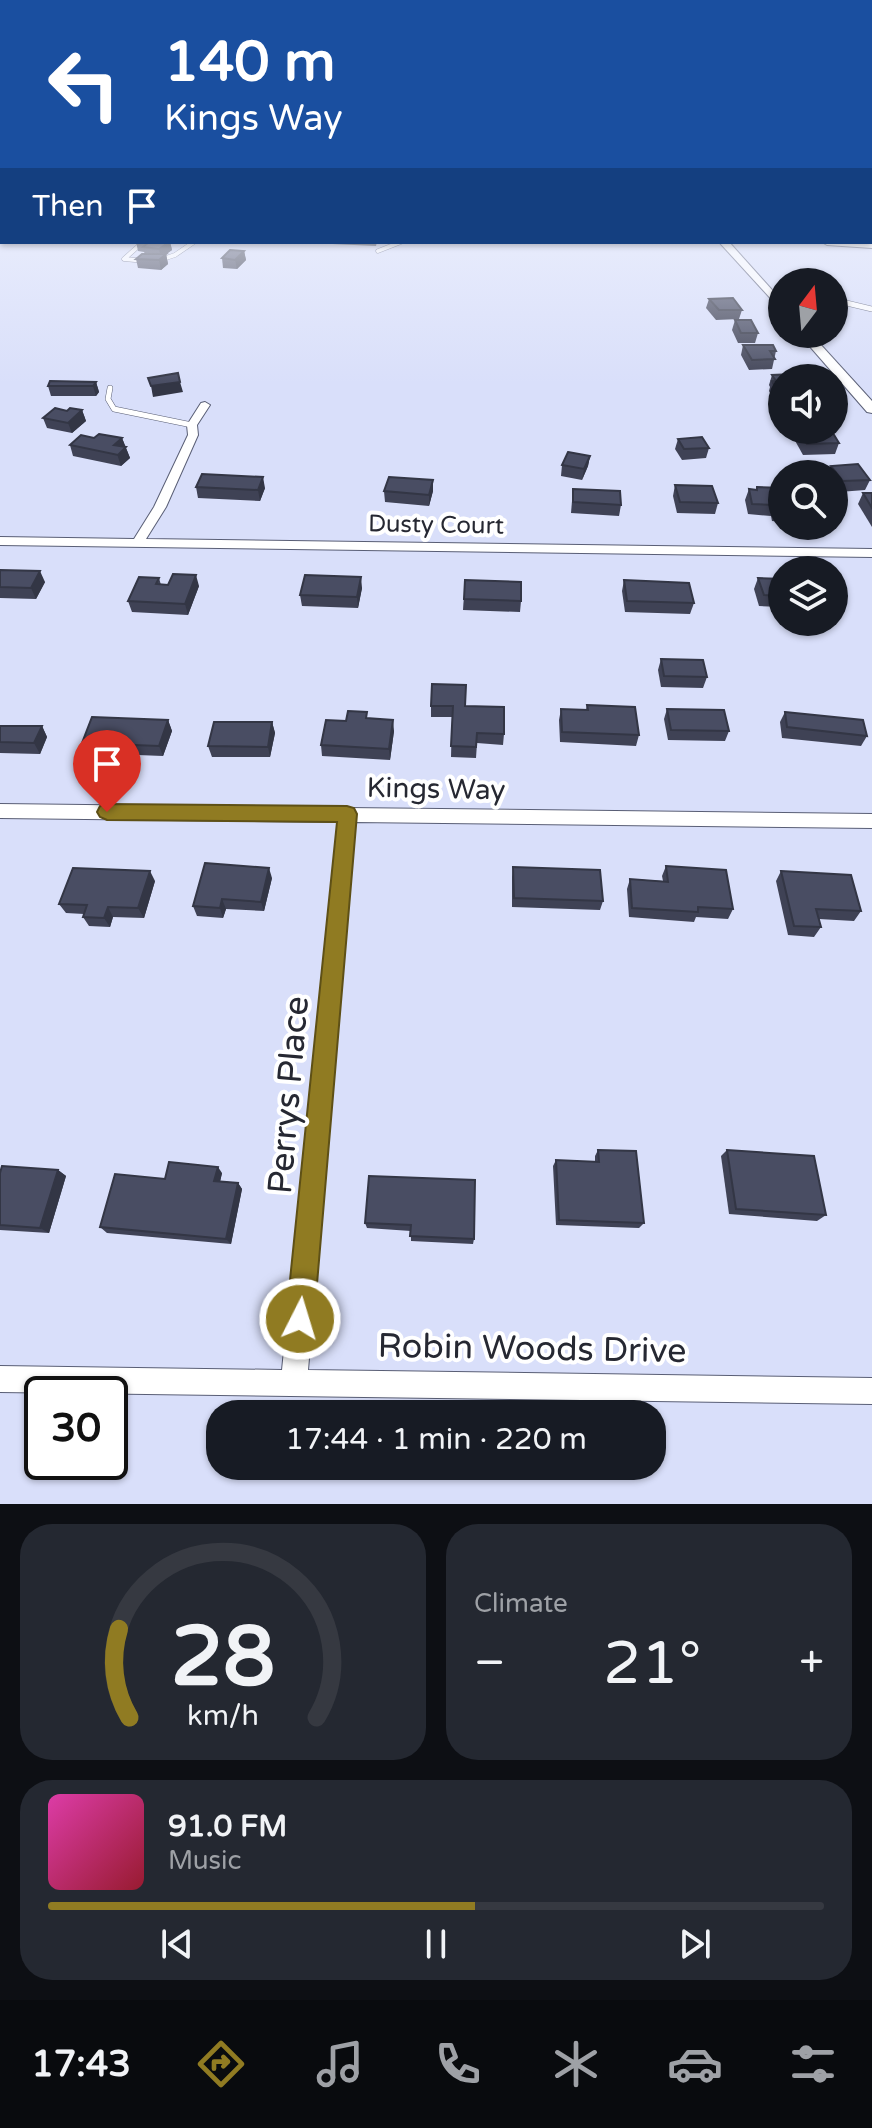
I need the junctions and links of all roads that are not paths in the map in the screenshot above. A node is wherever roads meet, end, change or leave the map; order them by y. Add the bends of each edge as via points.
1 (145, 244) edge
2 (191, 244) edge
3 (396, 244) edge
4 (726, 244) edge
5 (171, 246) edge
6 (378, 251) dead end
7 (768, 290) edge
8 (848, 303) edge
9 (872, 309) edge
10 (818, 348) edge
11 (110, 388) dead end
12 (205, 405) dead end
13 (872, 409) edge
14 (192, 425) junction
15 (0, 541) edge
16 (137, 544) junction
17 (872, 553) edge
18 (0, 811) edge
19 (347, 814) junction
20 (872, 821) edge
21 (0, 1379) edge
22 (294, 1382) junction
23 (872, 1391) edge

1 - 2 lane via 126,261 167,259
2 - 5 lane
3 - 6 lane
4 - 7 street
8 - 9 lane
10 - 13 street
11 - 14 lane via 108,399 114,409
12 - 14 street
14 - 16 street via 186,453
15 - 16 street, Dusty Court
16 - 17 street, Dusty Court
18 - 19 street, Kings Way
19 - 20 street, Kings Way
19 - 22 street, Perrys Place
21 - 22 street, Robin Woods Drive
22 - 23 street, Robin Woods Drive

